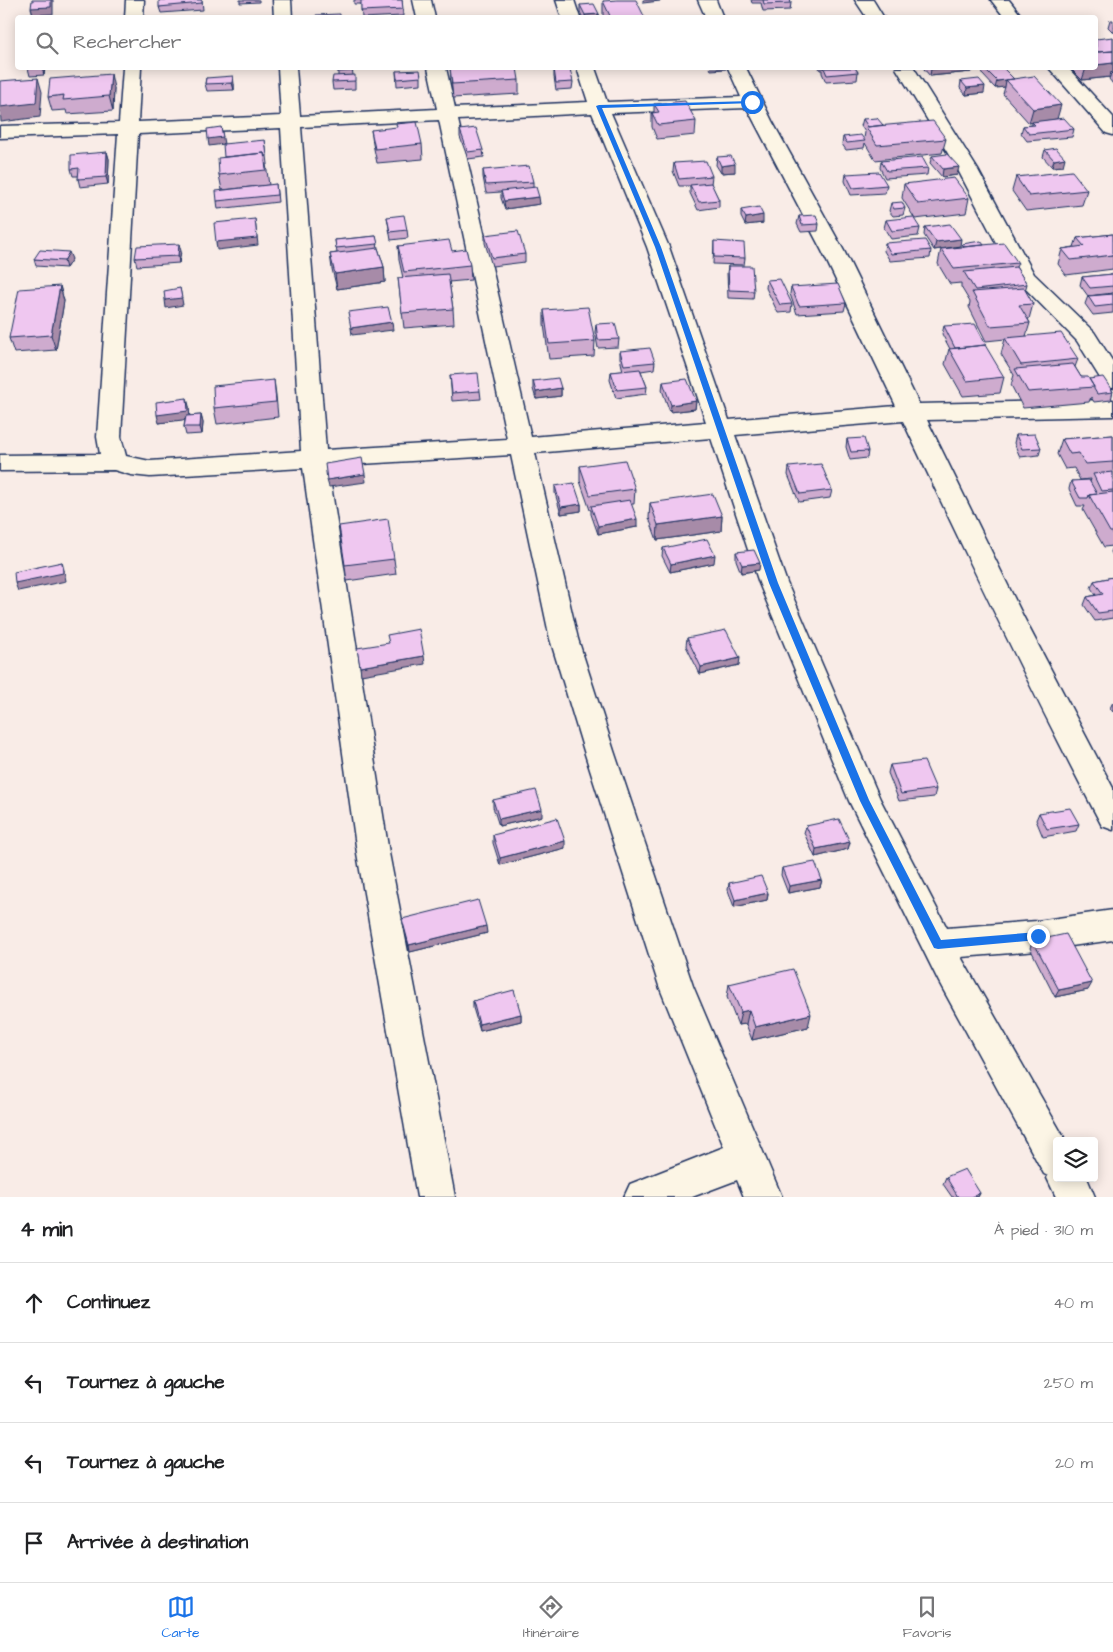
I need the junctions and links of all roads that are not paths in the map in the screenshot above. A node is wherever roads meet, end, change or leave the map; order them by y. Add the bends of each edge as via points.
1 (135, 0) edge
2 (282, 0) edge
3 (422, 0) edge
4 (565, 0) edge
5 (707, 0) edge
6 (864, 0) edge
7 (1000, 0) edge
8 (134, 15) edge
9 (283, 15) edge
10 (425, 15) edge
11 (569, 15) edge
12 (714, 15) edge
13 (874, 15) edge
14 (1012, 15) edge
15 (132, 70) edge
16 (287, 70) edge
17 (437, 70) edge
18 (587, 70) edge
19 (738, 70) edge
20 (906, 70) edge
21 (1060, 70) edge
22 (752, 102) junction
23 (599, 106) junction
24 (447, 114) junction
25 (291, 122) junction
26 (1111, 124) edge
27 (129, 127) junction
28 (0, 132) edge
29 (1113, 381) edge
30 (1113, 408) edge
31 (912, 412) junction
32 (720, 429) junction
33 (522, 446) junction
34 (314, 459) junction
35 (116, 462) junction
36 (0, 463) edge
37 (1113, 817) edge
38 (1113, 924) edge
39 (938, 944) junction
40 (1053, 1154) edge
41 (745, 1158) junction
42 (1068, 1182) edge
43 (436, 1197) edge
44 (644, 1197) edge
45 (763, 1197) edge
46 (1076, 1197) edge

1 - 8 street
2 - 9 street
3 - 10 street
4 - 11 street
5 - 12 street
6 - 13 street
7 - 14 street
15 - 27 street
16 - 25 street
17 - 24 street
18 - 23 street
19 - 22 street
20 - 29 street via 968,170 1025,277 1086,337
21 - 26 street
22 - 23 street
22 - 31 street via 845,274
23 - 24 street
23 - 32 street via 658,247
24 - 25 street
24 - 33 street
25 - 27 street
25 - 34 street
27 - 28 street
27 - 35 street via 108,437
30 - 31 street
31 - 32 street
31 - 37 street via 1070,738
32 - 33 street
32 - 39 street via 774,583 865,801
33 - 34 street
33 - 41 street via 564,639 598,751 676,986
34 - 35 street via 150,469
34 - 43 street via 373,853
35 - 36 street
38 - 39 street via 1038,936
39 - 40 street
41 - 44 street
41 - 45 street
42 - 46 street

